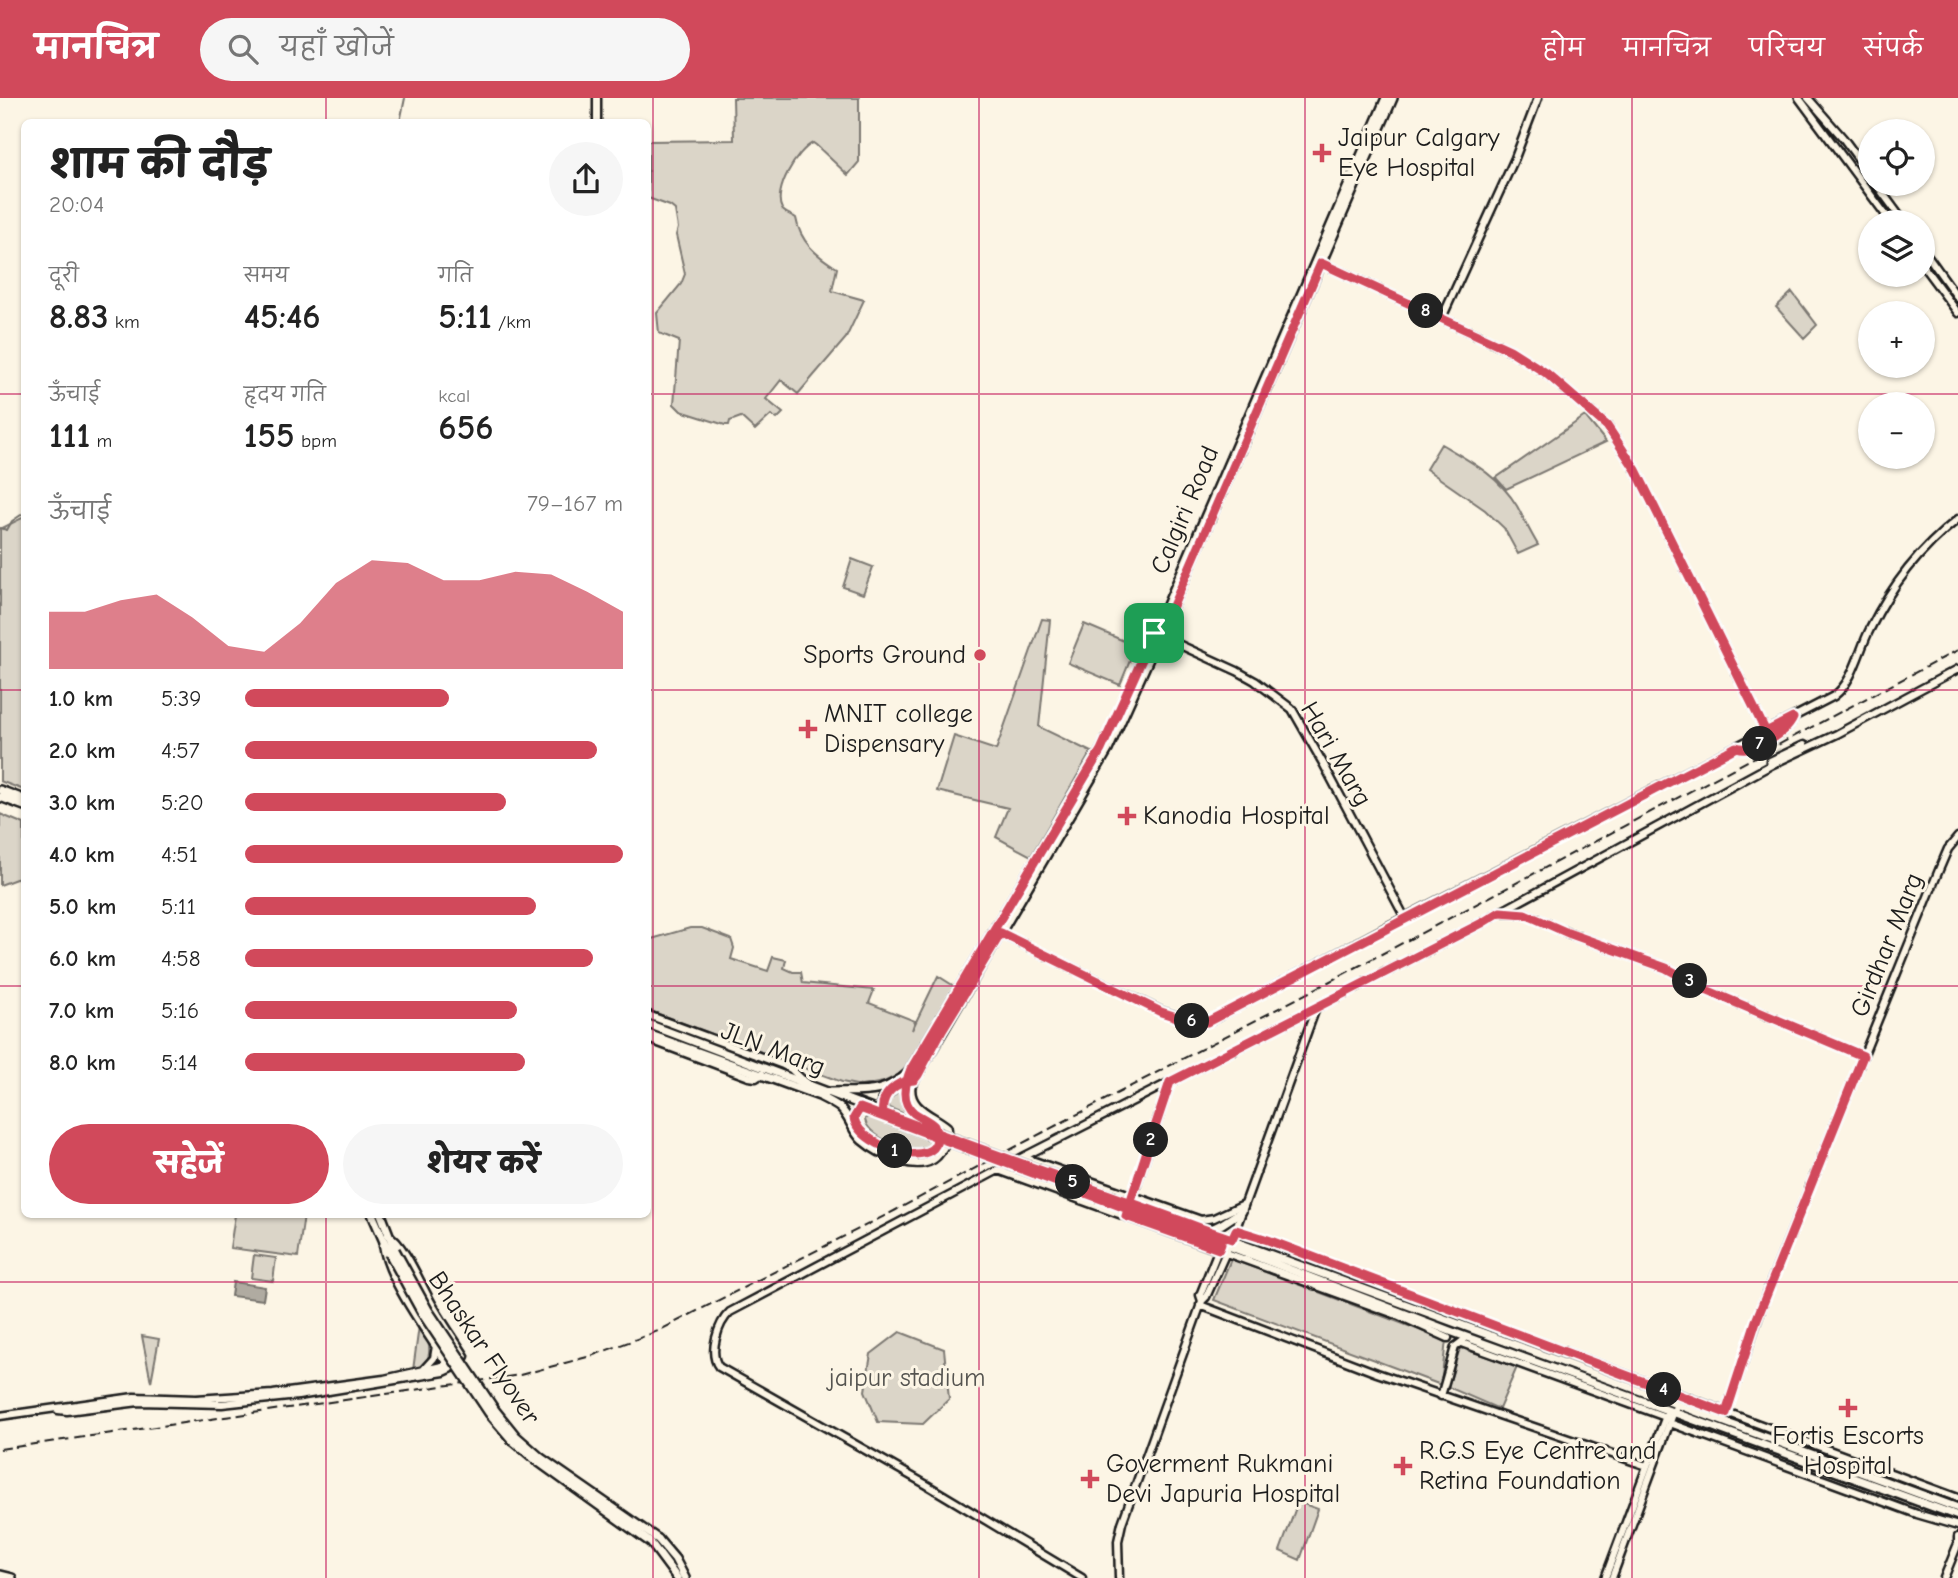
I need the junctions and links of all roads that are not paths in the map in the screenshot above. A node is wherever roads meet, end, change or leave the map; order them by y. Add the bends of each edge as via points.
1 (597, 98) edge
2 (1386, 98) edge
3 (1393, 98) edge
4 (1538, 98) edge
5 (1799, 98) edge
6 (1808, 98) edge
7 (597, 119) edge
8 (1858, 158) edge
9 (1882, 210) edge
10 (1321, 263) junction
11 (1935, 266) edge
12 (1935, 282) edge
13 (1958, 298) edge
14 (1958, 313) edge
15 (1442, 318) junction
16 (1958, 519) edge
17 (1157, 635) junction
18 (1958, 669) edge
19 (1793, 718) junction
20 (1766, 732) junction
21 (1809, 746) junction
22 (1736, 747) junction
23 (1751, 776) junction
24 (0, 790) edge
25 (0, 797) edge
26 (21, 798) edge
27 (21, 805) edge
28 (1958, 837) edge
29 (1527, 896) junction
30 (1500, 912) junction
31 (1525, 914) junction
32 (1405, 918) junction
33 (997, 931) junction
34 (981, 959) junction
35 (1317, 1008) junction
36 (651, 1016) edge
37 (651, 1025) edge
38 (651, 1037) edge
39 (1863, 1056) junction
40 (911, 1069) junction
41 (913, 1079) junction
42 (1170, 1082) junction
43 (809, 1086) junction
44 (824, 1094) junction
45 (860, 1108) junction
46 (887, 1116) junction
47 (1023, 1157) junction
48 (998, 1170) junction
49 (1133, 1195) junction
50 (1243, 1207) junction
51 (1126, 1216) junction
52 (374, 1218) edge
53 (382, 1218) edge
54 (1203, 1230) junction
55 (1236, 1230) junction
56 (386, 1238) junction
57 (1223, 1245) junction
58 (1201, 1303) junction
59 (1414, 1320) junction
60 (1446, 1335) junction
61 (1461, 1342) junction
62 (436, 1346) junction
63 (450, 1369) junction
64 (419, 1372) junction
65 (1441, 1396) junction
66 (58, 1410) junction
67 (1671, 1413) junction
68 (1726, 1413) junction
69 (0, 1416) edge
70 (1722, 1423) junction
71 (1647, 1466) junction
72 (1958, 1497) edge
73 (1958, 1508) edge
74 (1958, 1516) edge
75 (1958, 1526) edge
76 (1958, 1536) edge
77 (658, 1544) junction
78 (1958, 1545) edge
79 (0, 1575) edge
80 (12, 1578) edge
81 (677, 1578) edge
82 (685, 1578) edge
83 (1082, 1578) edge
84 (1119, 1578) edge
85 (1605, 1578) edge
86 (1612, 1578) edge
87 (1944, 1578) edge

1 - 7 street
2 - 17 main road, Calgiri Road
3 - 10 main road, Calgiri Road
4 - 15 street
5 - 9 street
6 - 8 street
10 - 15 street
10 - 17 main road, Calgiri Road
11 - 13 street
12 - 14 street
15 - 20 street via 1519,355 1607,426 1636,470
16 - 19 street via 1913,560 1891,592 1844,686
17 - 32 street, Hari Marg via 1244,675 1292,709
17 - 33 main road, Calgiri Road via 1108,750
18 - 21 street
19 - 20 street
19 - 22 street via 1773,739
20 - 22 street
21 - 23 street
21 - 23 street via 1780,754
22 - 32 street
23 - 29 street
24 - 26 main road
25 - 27 main road
28 - 39 street, Girdhar Marg via 1948,849
29 - 30 street
29 - 31 street via 1522,905
30 - 31 street
30 - 35 street
31 - 39 street via 1666,968 1706,990
32 - 33 street via 1207,1022 1161,1012
33 - 34 main road, Calgiri Road
34 - 40 main road, Calgiri Road
34 - 41 main road, Calgiri Road
35 - 42 street
35 - 50 street
36 - 43 street via 783,1065
37 - 43 main road, JLN Marg
38 - 44 main road, JLN Marg
39 - 68 street, Girdhar Marg via 1756,1321
40 - 41 main road
40 - 44 main road via 876,1092
41 - 44 main road via 910,1095 915,1103 949,1132 936,1158 926,1163 870,1146
41 - 45 main road via 904,1090 908,1105 936,1129 937,1142 927,1152 911,1156 867,1138 854,1121
41 - 46 main road via 885,1096
42 - 47 street
42 - 49 street
43 - 44 main road, JLN Marg
44 - 45 main road
44 - 46 main road, JLN Marg
45 - 46 main road
46 - 54 main road, bridge
46 - 57 main road, bridge
47 - 48 street
47 - 49 street
48 - 51 street
48 - 83 street via 730,1312 721,1322 714,1358 732,1375
49 - 50 street via 1201,1220
49 - 51 street
50 - 54 main road via 1222,1224
50 - 55 street
51 - 57 street
52 - 56 main road
53 - 56 main road
54 - 57 main road
55 - 57 street
55 - 68 street
56 - 62 street via 385,1257
56 - 63 street via 393,1236 465,1356
56 - 77 main road, Bhaskar Flyover, bridge via 422,1313 512,1440
57 - 58 street via 1200,1295
57 - 59 main road
57 - 67 main road
58 - 65 street
58 - 84 street via 1122,1523
59 - 60 main road
59 - 60 street via 1421,1328
60 - 61 main road
60 - 61 street
61 - 65 street
61 - 67 main road
62 - 63 street
62 - 64 street via 434,1358
63 - 64 street via 442,1366
63 - 66 street via 408,1380 258,1401 139,1402
64 - 66 street via 273,1394 134,1397
65 - 71 street
66 - 69 street
67 - 70 main road
67 - 71 street
67 - 74 main road
67 - 75 street via 1917,1514
67 - 86 street
68 - 70 street, Girdhar Marg
68 - 72 street
70 - 73 main road
71 - 85 street
76 - 78 street
77 - 81 main road
77 - 82 main road
78 - 87 street
79 - 80 main road

